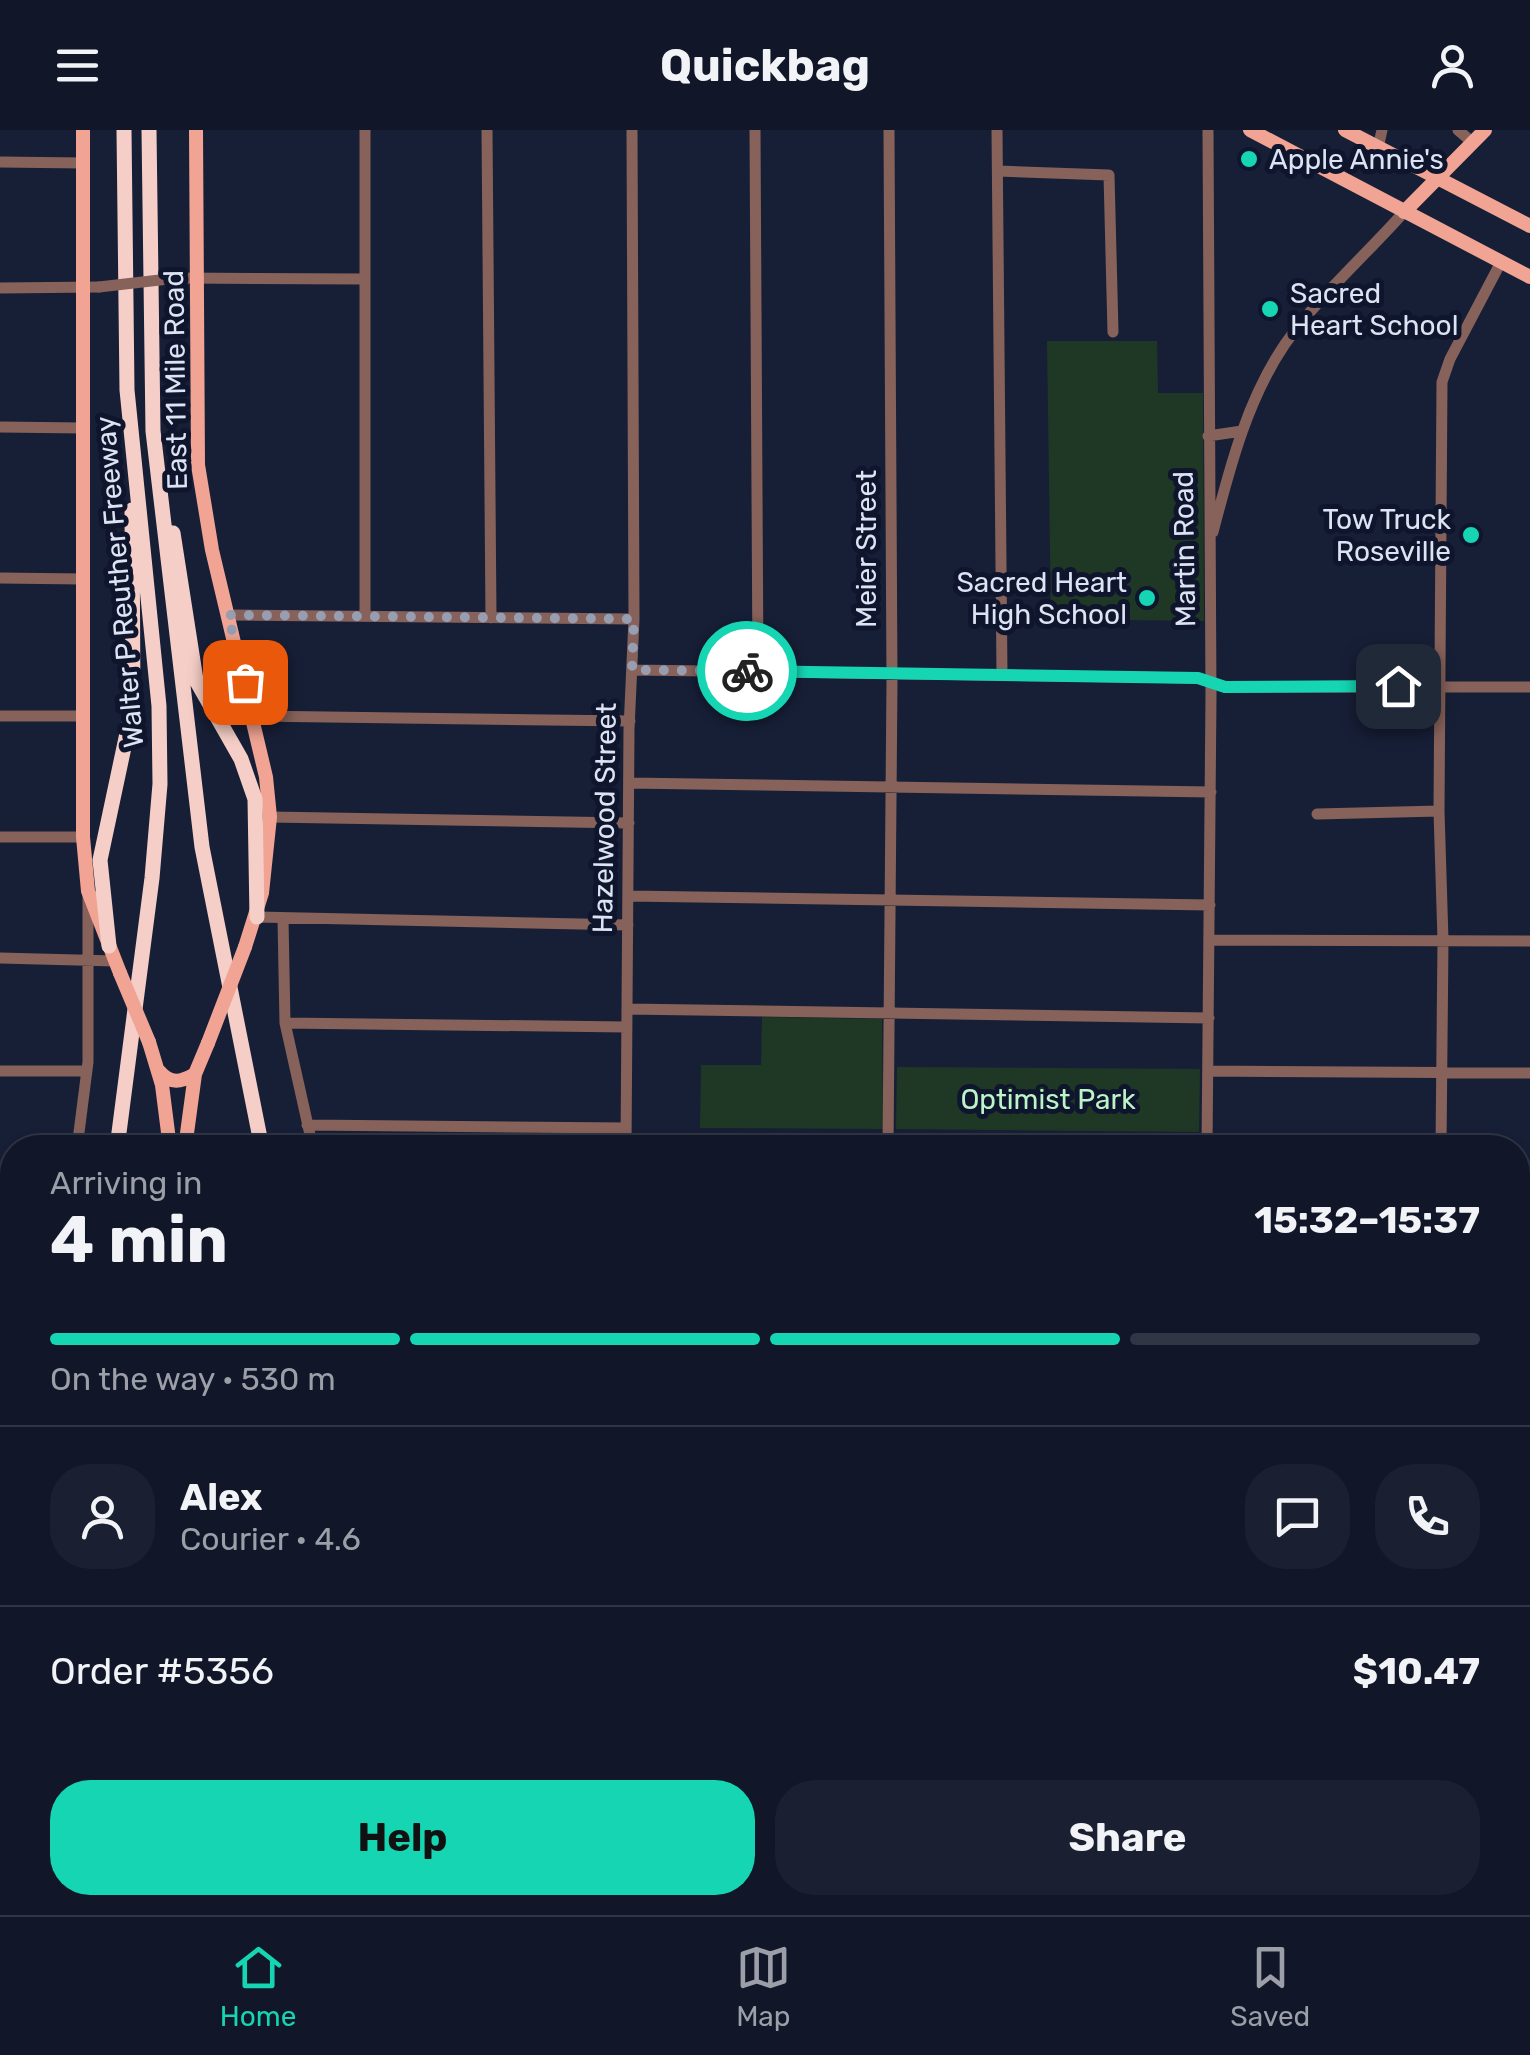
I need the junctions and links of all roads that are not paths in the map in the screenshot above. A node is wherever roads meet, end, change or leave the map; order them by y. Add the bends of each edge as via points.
1 (83, 130) edge
2 (124, 130) edge
3 (149, 130) edge
4 (160, 130) edge
5 (196, 130) edge
6 (366, 130) edge
7 (487, 130) edge
8 (632, 130) edge
9 (755, 130) edge
10 (889, 130) edge
11 (997, 130) edge
12 (1208, 130) edge
13 (1345, 130) edge
14 (1382, 130) edge
15 (1458, 130) edge
16 (1485, 130) edge
17 (1253, 131) edge
18 (1472, 142) junction
19 (1378, 148) junction
20 (0, 162) edge
21 (83, 163) junction
22 (998, 171) junction
23 (1440, 178) junction
24 (1404, 212) junction
25 (1530, 226) edge
26 (1501, 262) junction
27 (197, 276) junction
28 (1530, 278) edge
29 (365, 279) junction
30 (0, 288) edge
31 (91, 288) junction
32 (149, 328) junction
33 (1113, 332) dead end
34 (0, 427) edge
35 (84, 428) junction
36 (1242, 430) junction
37 (1208, 436) junction
38 (134, 476) junction
39 (159, 482) junction
40 (1209, 546) junction
41 (0, 578) edge
42 (84, 580) junction
43 (228, 615) junction
44 (366, 616) junction
45 (492, 618) junction
46 (634, 619) junction
47 (632, 670) junction
48 (758, 672) junction
49 (892, 674) junction
50 (1002, 675) junction
51 (1211, 683) junction
52 (1440, 685) junction
53 (1530, 687) edge
54 (0, 716) edge
55 (84, 716) junction
56 (253, 716) junction
57 (630, 721) junction
58 (629, 783) junction
59 (891, 786) junction
60 (1210, 792) junction
61 (1439, 811) junction
62 (1316, 814) dead end
63 (270, 817) junction
64 (629, 823) junction
65 (0, 837) edge
66 (83, 837) junction
67 (88, 891) junction
68 (628, 896) junction
69 (891, 899) junction
70 (1210, 905) junction
71 (257, 917) junction
72 (284, 919) junction
73 (628, 925) junction
74 (1210, 940) junction
75 (1442, 940) junction
76 (1530, 941) edge
77 (0, 958) edge
78 (88, 959) junction
79 (115, 960) junction
80 (627, 1009) junction
81 (890, 1012) junction
82 (1208, 1018) junction
83 (285, 1024) junction
84 (627, 1027) junction
85 (0, 1071) edge
86 (87, 1071) junction
87 (158, 1071) junction
88 (1208, 1071) junction
89 (1442, 1072) junction
90 (1530, 1073) edge
91 (195, 1074) junction
92 (307, 1125) junction
93 (626, 1128) junction
94 (79, 1135) edge
95 (119, 1135) edge
96 (169, 1135) edge
97 (187, 1135) edge
98 (261, 1135) edge
99 (310, 1135) edge
100 (626, 1135) edge
101 (888, 1135) edge
102 (1207, 1135) edge
103 (1441, 1135) edge

1 - 21 main road
2 - 38 highway, Walter P Reuther Freeway via 125,346
3 - 32 highway, Walter P Reuther Freeway
4 - 32 highway via 158,261
5 - 27 main road, East 11 Mile Road
6 - 29 street
7 - 45 street
8 - 46 street, Hazelwood Street
9 - 48 street
10 - 49 street, Meier Street
11 - 22 street
12 - 37 street, Martin Road
13 - 19 main road
14 - 19 street
15 - 18 street
16 - 18 main road
17 - 24 main road
18 - 23 main road
19 - 23 main road
20 - 21 street
21 - 31 main road
22 - 33 street via 1109,175
22 - 50 street
23 - 24 main road
23 - 25 main road
24 - 26 main road
24 - 36 street via 1287,341
26 - 28 main road
26 - 52 street via 1442,382
27 - 29 street
27 - 31 street, bridge
27 - 43 main road, East 11 Mile Road via 198,464
29 - 44 street
30 - 31 street
31 - 35 main road
32 - 39 highway, Walter P Reuther Freeway
34 - 35 street
35 - 42 main road
36 - 37 street
36 - 40 street
37 - 40 street, Martin Road
38 - 79 highway via 132,705 100,860
38 - 95 highway, Walter P Reuther Freeway via 160,784
39 - 71 highway via 178,554 196,680 242,759 255,799
39 - 98 highway, Walter P Reuther Freeway via 202,848
40 - 51 street, Martin Road
41 - 42 street
42 - 55 main road
43 - 44 street
43 - 56 main road, East 11 Mile Road
44 - 45 street
45 - 46 street
46 - 47 street, Hazelwood Street
47 - 48 street
47 - 57 street, Hazelwood Street
48 - 49 street
49 - 50 street
49 - 59 street, Meier Street
50 - 51 street
51 - 52 street
51 - 60 street, Martin Road
52 - 53 street
52 - 61 street
54 - 55 street
55 - 66 main road
56 - 57 street
56 - 63 main road, East 11 Mile Road
57 - 58 street, Hazelwood Street
58 - 59 street
58 - 64 street, Hazelwood Street
59 - 60 street
59 - 69 street, Meier Street
60 - 70 street, Martin Road
61 - 62 street
61 - 75 street
63 - 64 street
63 - 71 main road, East 11 Mile Road
64 - 68 street, Hazelwood Street
65 - 66 street
66 - 67 main road
67 - 78 street
67 - 79 main road
68 - 69 street
68 - 73 street, Hazelwood Street
69 - 70 street
69 - 81 street, Meier Street
70 - 74 street, Martin Road
71 - 72 street
71 - 91 main road, East 11 Mile Road, bridge
72 - 73 street
72 - 83 street
73 - 80 street, Hazelwood Street
74 - 75 street
74 - 82 street, Martin Road
75 - 76 street
75 - 89 street
77 - 78 street
78 - 79 street
78 - 86 street
79 - 87 main road, bridge
80 - 81 street
80 - 84 street, Hazelwood Street
81 - 82 street
81 - 101 street, Meier Street
82 - 88 street, Martin Road
83 - 84 street
83 - 92 street
84 - 93 street, Hazelwood Street
85 - 86 street
86 - 94 street
87 - 91 main road via 178,1082
87 - 96 main road
88 - 89 street
88 - 102 street, Martin Road
89 - 90 street
89 - 103 street
91 - 97 main road, East 11 Mile Road
92 - 93 street
92 - 99 street
93 - 100 street, Hazelwood Street

